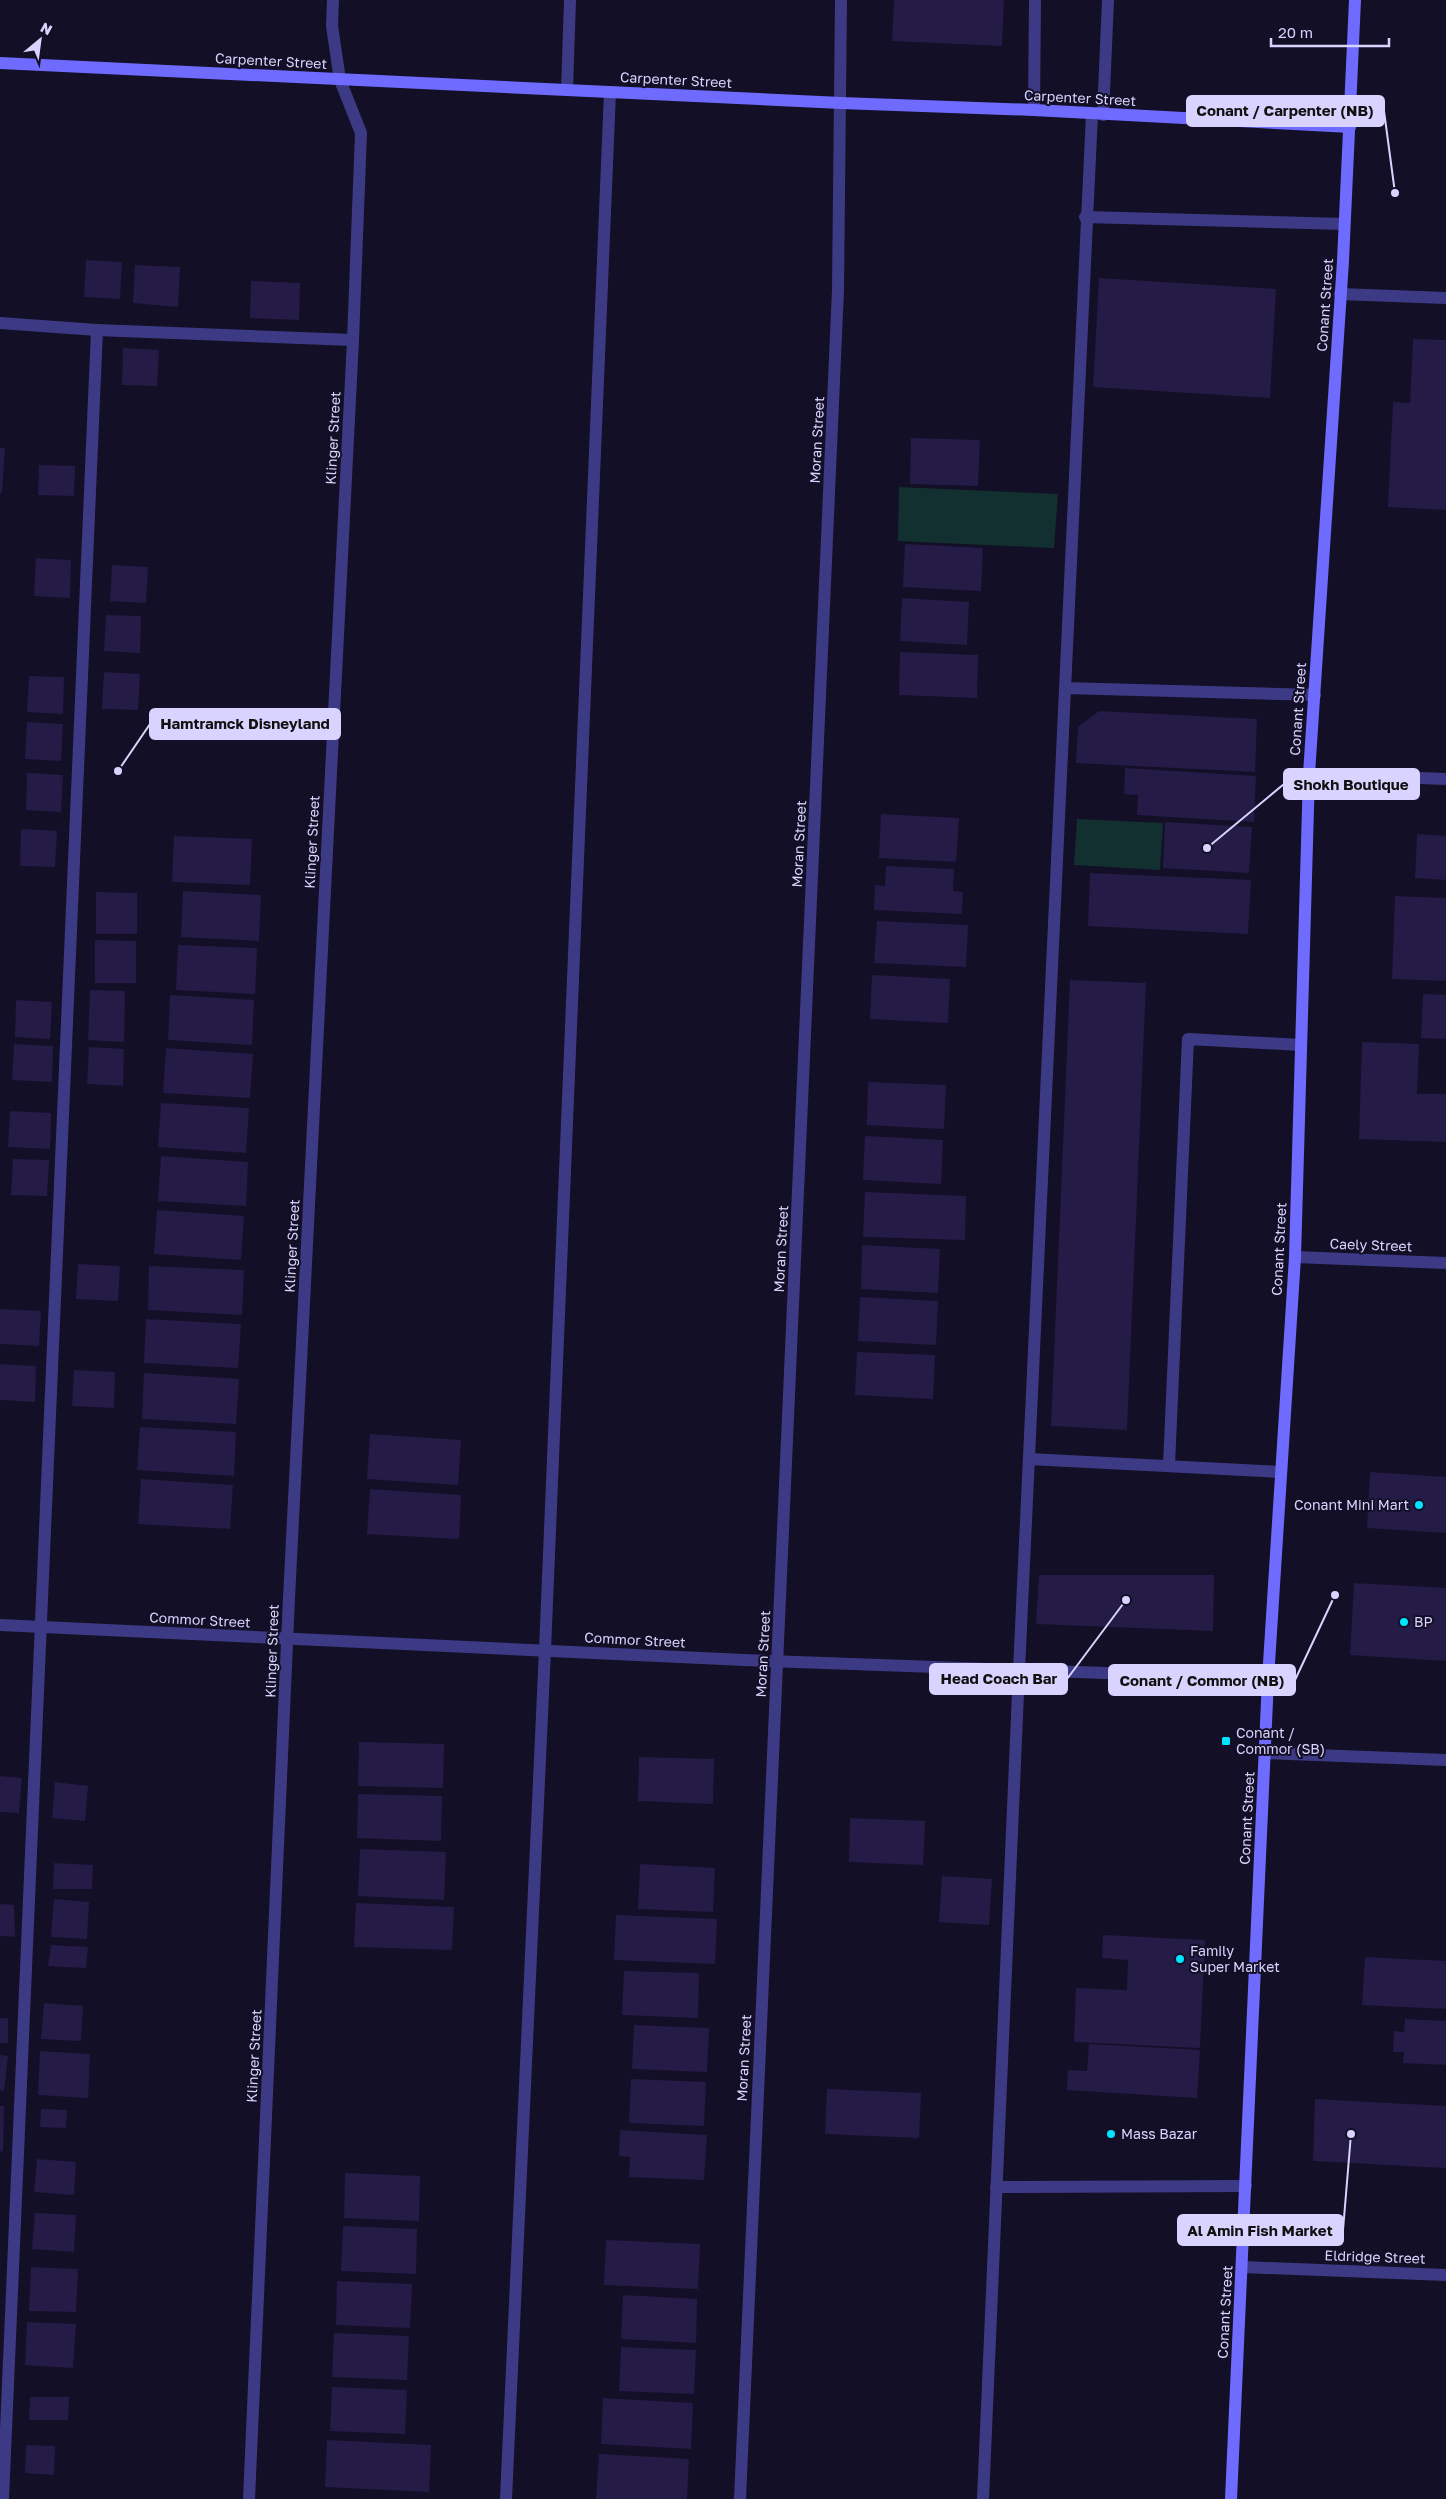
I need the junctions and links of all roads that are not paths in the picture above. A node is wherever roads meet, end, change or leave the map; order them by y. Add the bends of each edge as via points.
1 (332, 0) edge
2 (570, 0) edge
3 (842, 0) edge
4 (1035, 0) edge
5 (1108, 0) edge
6 (1355, 0) edge
7 (0, 63) edge
8 (340, 80) junction
9 (567, 90) junction
10 (610, 92) junction
11 (841, 103) junction
12 (1034, 110) junction
13 (1097, 115) junction
14 (1350, 127) junction
15 (1085, 217) junction
16 (1344, 224) junction
17 (1340, 294) junction
18 (1446, 298) edge
19 (0, 323) edge
20 (97, 330) junction
21 (353, 340) junction
22 (1065, 688) junction
23 (1314, 695) junction
24 (1309, 774) junction
25 (1446, 779) edge
26 (1301, 1045) junction
27 (1295, 1256) junction
28 (1446, 1263) edge
29 (1029, 1458) junction
30 (1169, 1465) junction
31 (1281, 1472) junction
32 (0, 1625) edge
33 (40, 1627) junction
34 (287, 1639) junction
35 (545, 1650) junction
36 (777, 1661) junction
37 (1019, 1670) junction
38 (1268, 1679) junction
39 (1265, 1753) junction
40 (1446, 1760) edge
41 (1246, 2186) junction
42 (996, 2187) junction
43 (1242, 2267) junction
44 (1446, 2275) edge
45 (3, 2499) edge
46 (249, 2499) edge
47 (506, 2499) edge
48 (740, 2499) edge
49 (983, 2499) edge
50 (1231, 2499) edge

1 - 8 street, Klinger Street via 332,26
2 - 9 street
3 - 11 street, Moran Street
4 - 12 street
5 - 13 street
6 - 14 main road, Conant Street
7 - 8 main road, Carpenter Street
8 - 9 main road, Carpenter Street
8 - 21 street, Klinger Street via 361,132
9 - 10 main road, Carpenter Street
10 - 11 main road, Carpenter Street
10 - 35 street
11 - 12 main road, Carpenter Street
11 - 36 street, Moran Street via 838,290
12 - 13 main road, Carpenter Street
13 - 14 main road, Carpenter Street
13 - 15 street
14 - 16 main road, Conant Street
15 - 16 street
15 - 22 street
16 - 17 main road, Conant Street
17 - 18 street
17 - 23 main road, Conant Street
19 - 20 street
20 - 21 street
20 - 33 street
21 - 34 street, Klinger Street
22 - 23 street
22 - 29 street
23 - 24 main road, Conant Street
24 - 25 street
24 - 26 main road, Conant Street
26 - 27 main road, Conant Street
26 - 30 street via 1188,1038
27 - 28 street, Caely Street
27 - 31 main road, Conant Street
29 - 30 street
29 - 37 street
30 - 31 street
31 - 38 main road, Conant Street
32 - 33 street, Commor Street
33 - 34 street, Commor Street
33 - 45 street
34 - 35 street, Commor Street
34 - 46 street, Klinger Street
35 - 36 street, Commor Street
35 - 47 street
36 - 37 street, Commor Street
36 - 48 street, Moran Street
37 - 38 street, Commor Street
37 - 42 street
38 - 39 main road, Conant Street
39 - 40 street
39 - 41 main road, Conant Street
41 - 42 street
41 - 43 main road, Conant Street
42 - 49 street
43 - 44 street, Eldridge Street
43 - 50 main road, Conant Street

